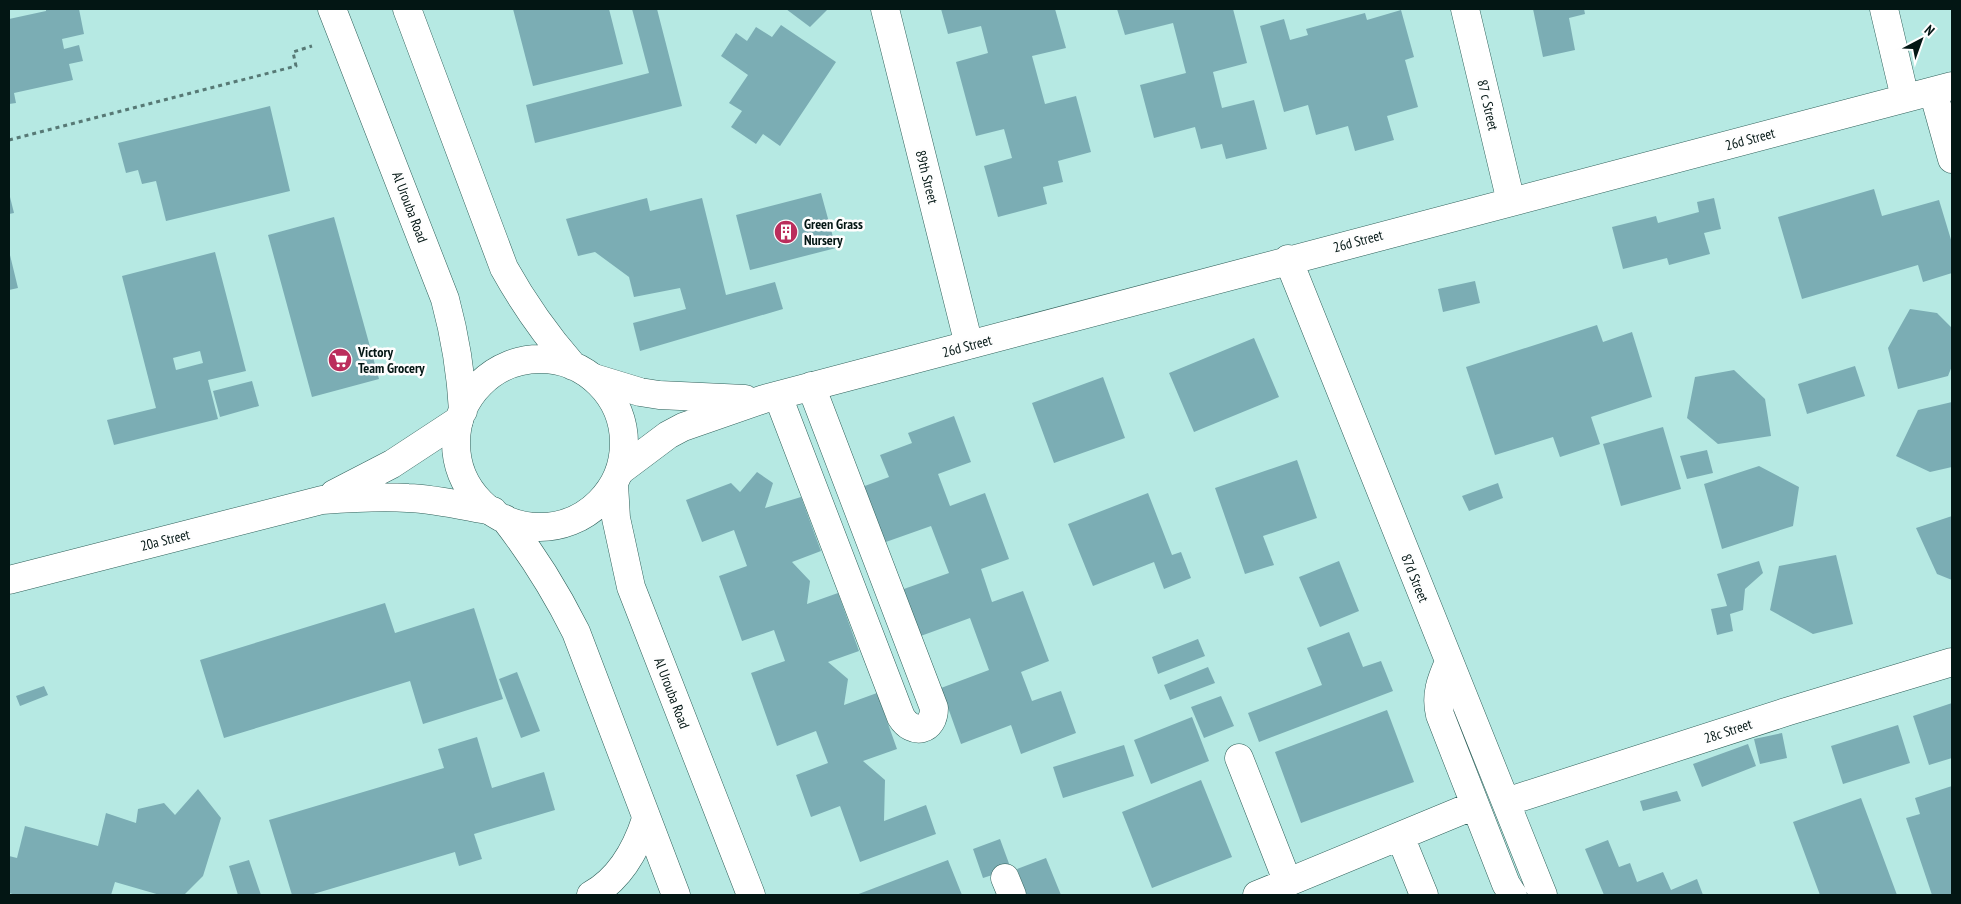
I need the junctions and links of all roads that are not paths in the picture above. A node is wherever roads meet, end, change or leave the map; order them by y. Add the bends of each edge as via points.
1 (332, 9) edge
2 (407, 9) edge
3 (885, 9) edge
4 (1465, 9) edge
5 (1884, 9) edge
6 (1942, 88) edge
7 (1905, 98) junction
8 (1952, 159) edge
9 (1511, 202) junction
10 (1288, 260) junction
11 (969, 345) junction
12 (584, 372) junction
13 (811, 386) junction
14 (771, 397) junction
15 (461, 416) junction
16 (617, 478) junction
17 (322, 500) junction
18 (499, 515) junction
19 (9, 580) edge
20 (1449, 662) junction
21 (1952, 662) edge
22 (1239, 758) dead end
23 (1506, 802) junction
24 (1475, 805) junction
25 (646, 819) junction
26 (1400, 836) junction
27 (1288, 882) junction
28 (591, 895) edge
29 (676, 895) edge
30 (751, 895) edge
31 (1257, 895) edge
32 (1424, 895) edge
33 (1513, 895) edge
34 (1543, 895) edge

1 - 15 street, Al Urouba Road via 446,299 461,373
2 - 12 street via 504,268 547,336
3 - 11 street, 89th Street
4 - 9 street, 87 c Street
5 - 7 street
6 - 7 street, 26d Street
6 - 8 street
7 - 9 street, 26d Street
9 - 10 street, 26d Street
10 - 11 street, 26d Street
10 - 20 street, 87d Street
11 - 13 street, 26d Street
12 - 14 street, 26d Street via 640,392 659,395
12 - 15 street via 547,359 521,361 496,371 476,388
12 - 16 street via 611,397 621,420 625,445
13 - 14 street, 26d Street
13 - 14 street via 934,708 930,724 922,728 913,729 901,717
14 - 16 street, 26d Street via 683,427 668,435
15 - 17 street, 20a Street via 392,464
15 - 18 street via 456,437 461,471 480,500
16 - 18 street via 598,504 578,518 554,526 529,526
16 - 30 street, Al Urouba Road via 616,518 631,587
17 - 18 street, 20a Street via 408,498 450,503
17 - 19 street, 20a Street
18 - 25 street via 532,554 576,632
20 - 23 street, 87d Street
20 - 24 street via 1437,704
21 - 23 street, 28c Street
22 - 27 street
23 - 34 street, 87d Street
24 - 26 street
24 - 33 street
25 - 28 street via 628,861
25 - 29 street
26 - 27 street
26 - 32 street
27 - 31 street

